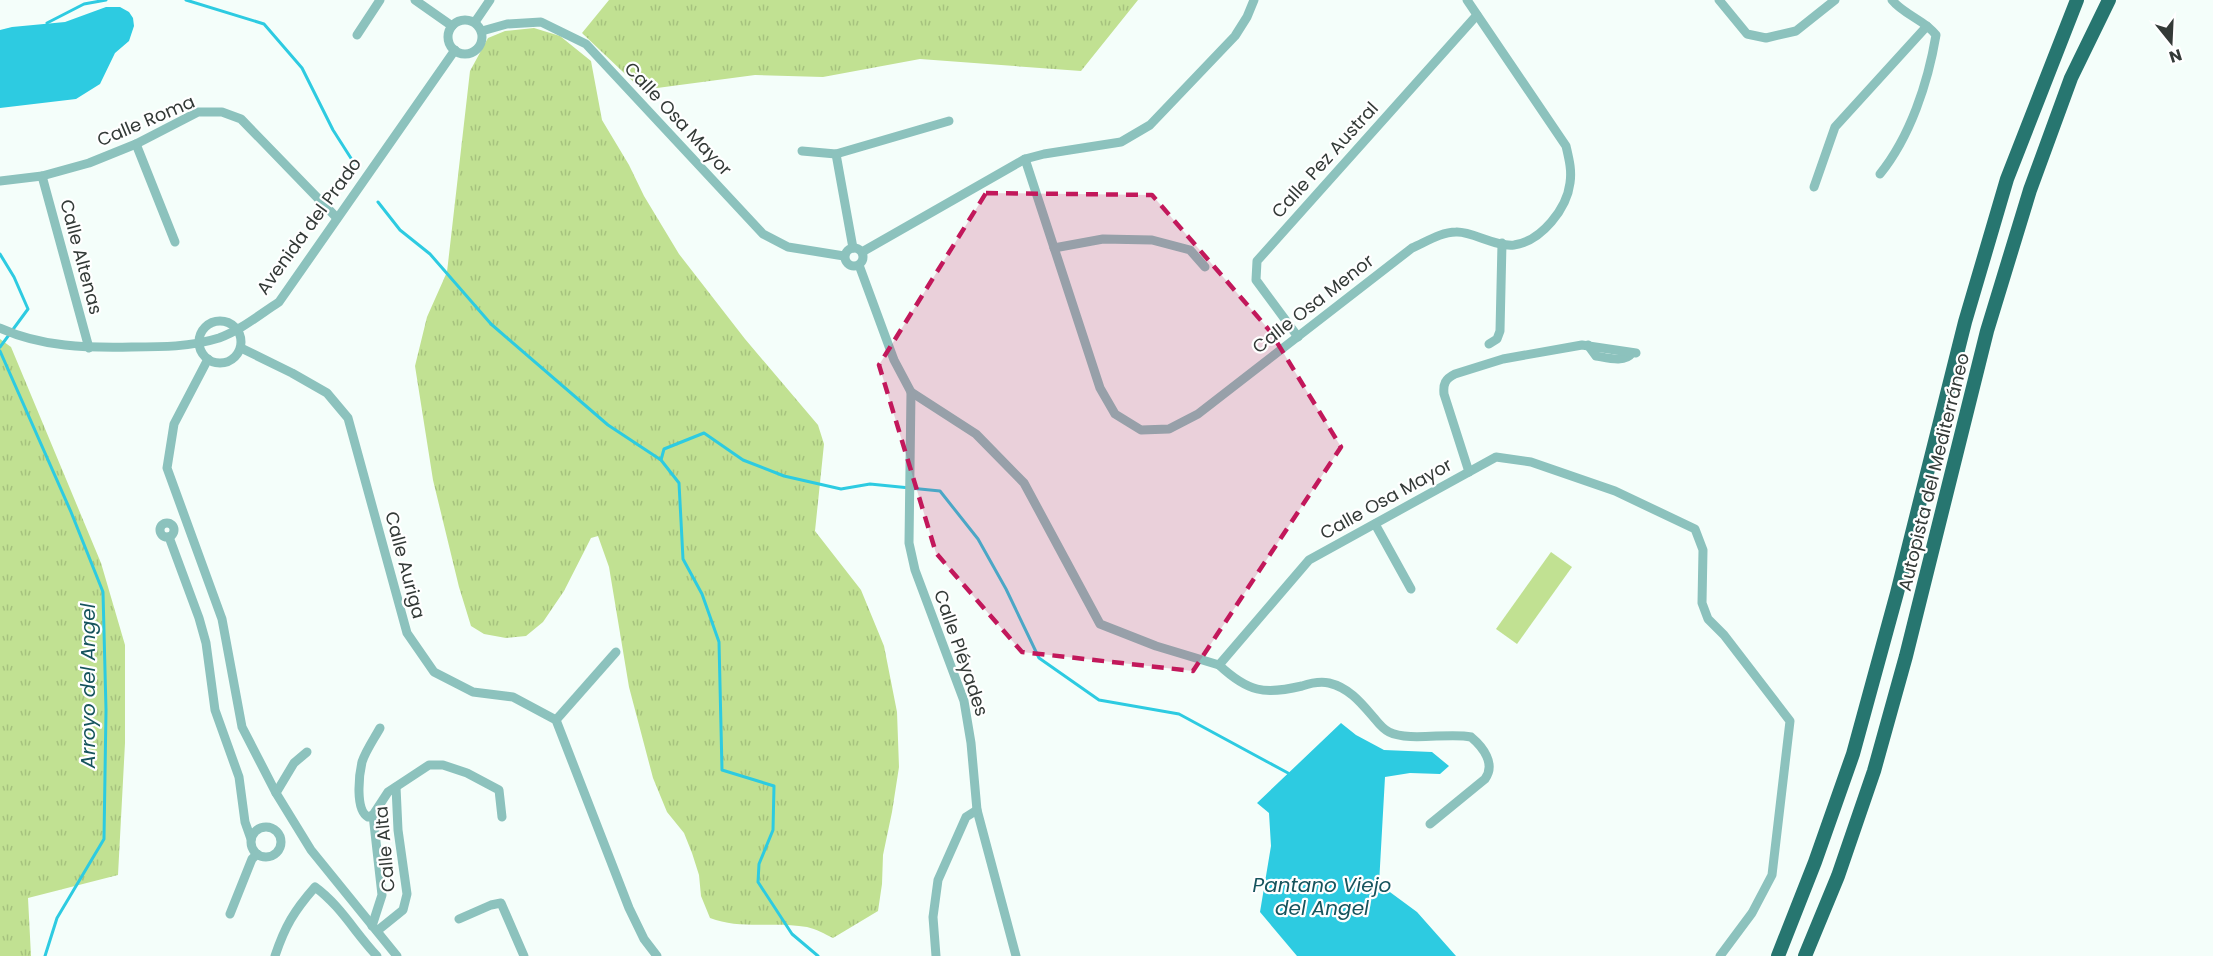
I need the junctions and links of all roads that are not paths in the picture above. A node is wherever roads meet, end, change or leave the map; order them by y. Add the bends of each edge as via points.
1 (380, 0) edge
2 (415, 0) edge
3 (490, 0) edge
4 (1254, 0) edge
5 (1467, 0) edge
6 (1719, 0) edge
7 (1835, 0) edge
8 (1892, 0) edge
9 (2077, 0) edge
10 (2109, 0) edge
11 (1477, 15) junction
12 (475, 22) junction
13 (452, 26) junction
14 (1927, 26) junction
15 (482, 31) junction
16 (357, 35) dead end
17 (454, 50) junction
18 (949, 122) dead end
19 (136, 144) junction
20 (802, 151) dead end
21 (836, 154) junction
22 (1025, 159) junction
23 (1880, 174) dead end
24 (42, 176) junction
25 (0, 181) edge
26 (1814, 187) dead end
27 (338, 218) junction
28 (175, 242) dead end
29 (1502, 243) junction
30 (1054, 248) junction
31 (857, 250) junction
32 (844, 256) junction
33 (859, 265) junction
34 (1205, 267) dead end
35 (0, 328) edge
36 (238, 330) junction
37 (1298, 337) junction
38 (199, 343) junction
39 (1489, 344) dead end
40 (89, 348) junction
41 (241, 348) junction
42 (1634, 353) dead end
43 (208, 359) junction
44 (911, 392) junction
45 (1469, 472) junction
46 (1375, 524) junction
47 (169, 537) dead end
48 (1411, 588) dead end
49 (616, 652) dead end
50 (1219, 665) junction
51 (556, 720) junction
52 (380, 728) dead end
53 (307, 752) dead end
54 (396, 787) junction
55 (276, 793) junction
56 (977, 810) junction
57 (373, 815) junction
58 (291, 817) junction
59 (502, 817) dead end
60 (1431, 824) dead end
61 (297, 828) junction
62 (274, 830) junction
63 (251, 839) junction
64 (280, 840) junction
65 (257, 854) junction
66 (230, 914) dead end
67 (459, 919) dead end
68 (374, 928) junction
69 (275, 956) edge
70 (377, 956) edge
71 (397, 956) edge
72 (524, 956) edge
73 (657, 956) edge
74 (936, 956) edge
75 (1016, 956) edge
76 (1720, 956) edge
77 (1778, 956) edge
78 (1805, 956) edge

1 - 16 street
2 - 13 street
3 - 12 street
4 - 22 street via 1235,36 1150,125 1121,142
5 - 11 street, Calle Osa Menor
6 - 7 street via 1747,34 1766,38 1796,31
8 - 14 street
9 - 77 highway, Autopista del Mediterráneo via 2007,179 1965,322 1853,754
10 - 78 highway, Autopista del Mediterráneo via 2072,78 2030,190 1987,331 1874,771
11 - 29 street, Calle Osa Menor via 1566,146 1571,163 1565,201 1547,226 1514,245
11 - 37 street, Calle Pez Austral via 1257,261 1256,280
12 - 13 street via 466,19
12 - 15 street
13 - 17 street via 448,39
14 - 23 street via 1936,35 1932,59 1895,156
14 - 26 street via 1835,127
15 - 17 street via 481,45 476,51 469,54
15 - 32 street, Calle Osa Mayor via 507,24 541,22 586,44 763,234 788,247
17 - 27 street, Avenida del Prado
18 - 21 street
19 - 24 street, Calle Roma
19 - 27 street, Calle Roma via 198,112 222,112 241,119
19 - 28 street
20 - 21 street
21 - 31 street
22 - 30 street, Calle Osa Menor
22 - 31 street
24 - 25 street, Calle Roma
24 - 40 street, Calle Altenas
27 - 36 street, Avenida del Prado via 279,302
29 - 37 street, Calle Osa Menor via 1457,231 1412,248
29 - 39 street via 1500,332
30 - 34 street via 1103,239 1152,240 1190,250
30 - 37 street, Calle Osa Menor via 1100,388 1115,414 1141,430 1169,429 1198,414
31 - 32 street via 849,249
31 - 33 street via 863,259
32 - 33 street via 847,264
33 - 44 street via 894,360
35 - 40 street, Avenida del Prado via 31,339
36 - 38 street, Avenida del Prado
36 - 38 street via 227,322 213,322 203,330
36 - 41 street
38 - 40 street, Avenida del Prado
38 - 43 street
41 - 43 street via 227,362
41 - 51 street, Calle Auriga via 327,393 348,418 406,633 434,672 473,692 513,697
42 - 45 street via 1588,345 1503,359 1448,378 1443,394
43 - 55 street via 174,424 167,468 222,619 242,727
44 - 50 street via 976,434 1024,483 1100,624
44 - 56 street, Calle Pléyades via 909,543 915,570 964,701
45 - 46 street, Calle Osa Mayor
45 - 76 street, Calle Osa Mayor via 1496,457 1531,462 1615,491 1695,529 1703,550 1702,603 1708,619 1790,721 1772,875 1752,913
46 - 48 street
46 - 50 street, Calle Osa Mayor via 1309,560
47 - 63 street via 206,643 215,710 239,777
49 - 51 street
50 - 60 street via 1247,687 1261,691 1277,692 1318,682 1336,685 1356,697 1390,733 1465,736 1474,740 1486,753 1489,773
51 - 73 street via 629,908
52 - 57 street via 362,763 359,790 363,814
53 - 55 street via 294,763
54 - 57 street via 388,792
54 - 59 street via 429,765 442,765 499,790
54 - 68 street, Calle Alta via 407,894 403,910
55 - 58 street
56 - 74 street via 966,817 938,880 933,917
56 - 75 street, Calle Pléyades
57 - 68 street via 381,895
58 - 61 street
58 - 62 street
61 - 64 street
61 - 68 street
62 - 63 street via 258,830
62 - 64 street
63 - 65 street
64 - 65 street via 273,855
65 - 66 street
67 - 72 street via 501,903
68 - 71 street
69 - 70 street via 296,909 315,887

